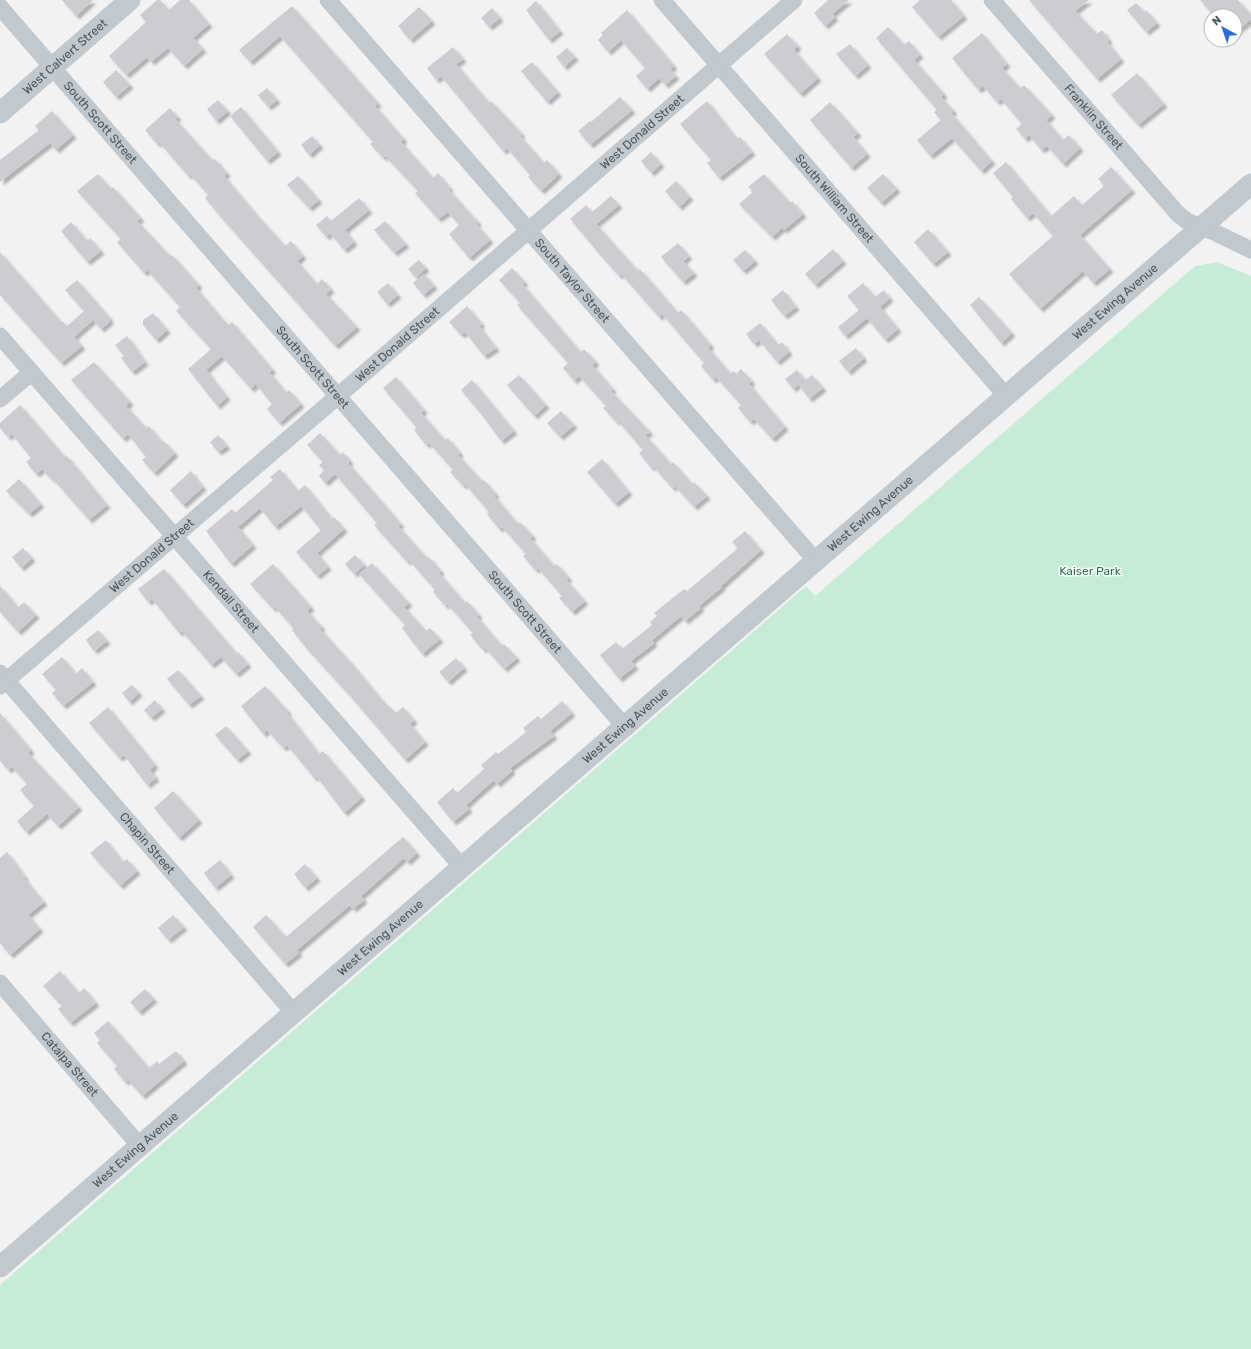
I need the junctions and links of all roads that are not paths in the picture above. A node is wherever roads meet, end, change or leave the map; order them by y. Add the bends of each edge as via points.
1 (130, 0) edge
2 (328, 0) edge
3 (662, 0) edge
4 (794, 0) edge
5 (992, 0) edge
6 (0, 7) edge
7 (718, 66) junction
8 (53, 67) junction
9 (0, 113) edge
10 (1251, 184) edge
11 (1202, 227) junction
12 (528, 230) junction
13 (1251, 250) edge
14 (0, 336) edge
15 (32, 372) junction
16 (338, 396) junction
17 (1007, 397) junction
18 (0, 399) edge
19 (175, 536) junction
20 (816, 561) junction
21 (2, 680) edge
22 (625, 727) junction
23 (462, 867) junction
24 (0, 983) edge
25 (294, 1013) junction
26 (140, 1145) junction
27 (0, 1267) edge

1 - 8 street, West Calvert Street
2 - 12 street, South Taylor Street
3 - 7 street, South William Street
4 - 7 street, West Donald Street
5 - 11 street, Franklin Street via 1178,214 1187,222
6 - 8 street, South Scott Street
7 - 12 street, West Donald Street
7 - 17 street, South William Street
8 - 9 street, West Calvert Street
8 - 16 street, South Scott Street
10 - 11 street, West Ewing Avenue
11 - 13 street, Franklin Street
11 - 17 street, West Ewing Avenue
12 - 16 street, West Donald Street
12 - 20 street, South Taylor Street
14 - 15 street, Kendall Street
15 - 18 street
15 - 19 street, Kendall Street
16 - 19 street, West Donald Street
16 - 22 street, South Scott Street
17 - 20 street, West Ewing Avenue
19 - 21 street, West Donald Street
19 - 23 street, Kendall Street
20 - 22 street, West Ewing Avenue
21 - 25 street, Chapin Street
22 - 23 street, West Ewing Avenue
23 - 25 street, West Ewing Avenue
24 - 26 street, Catalpa Street
25 - 26 street, West Ewing Avenue
26 - 27 street, West Ewing Avenue

